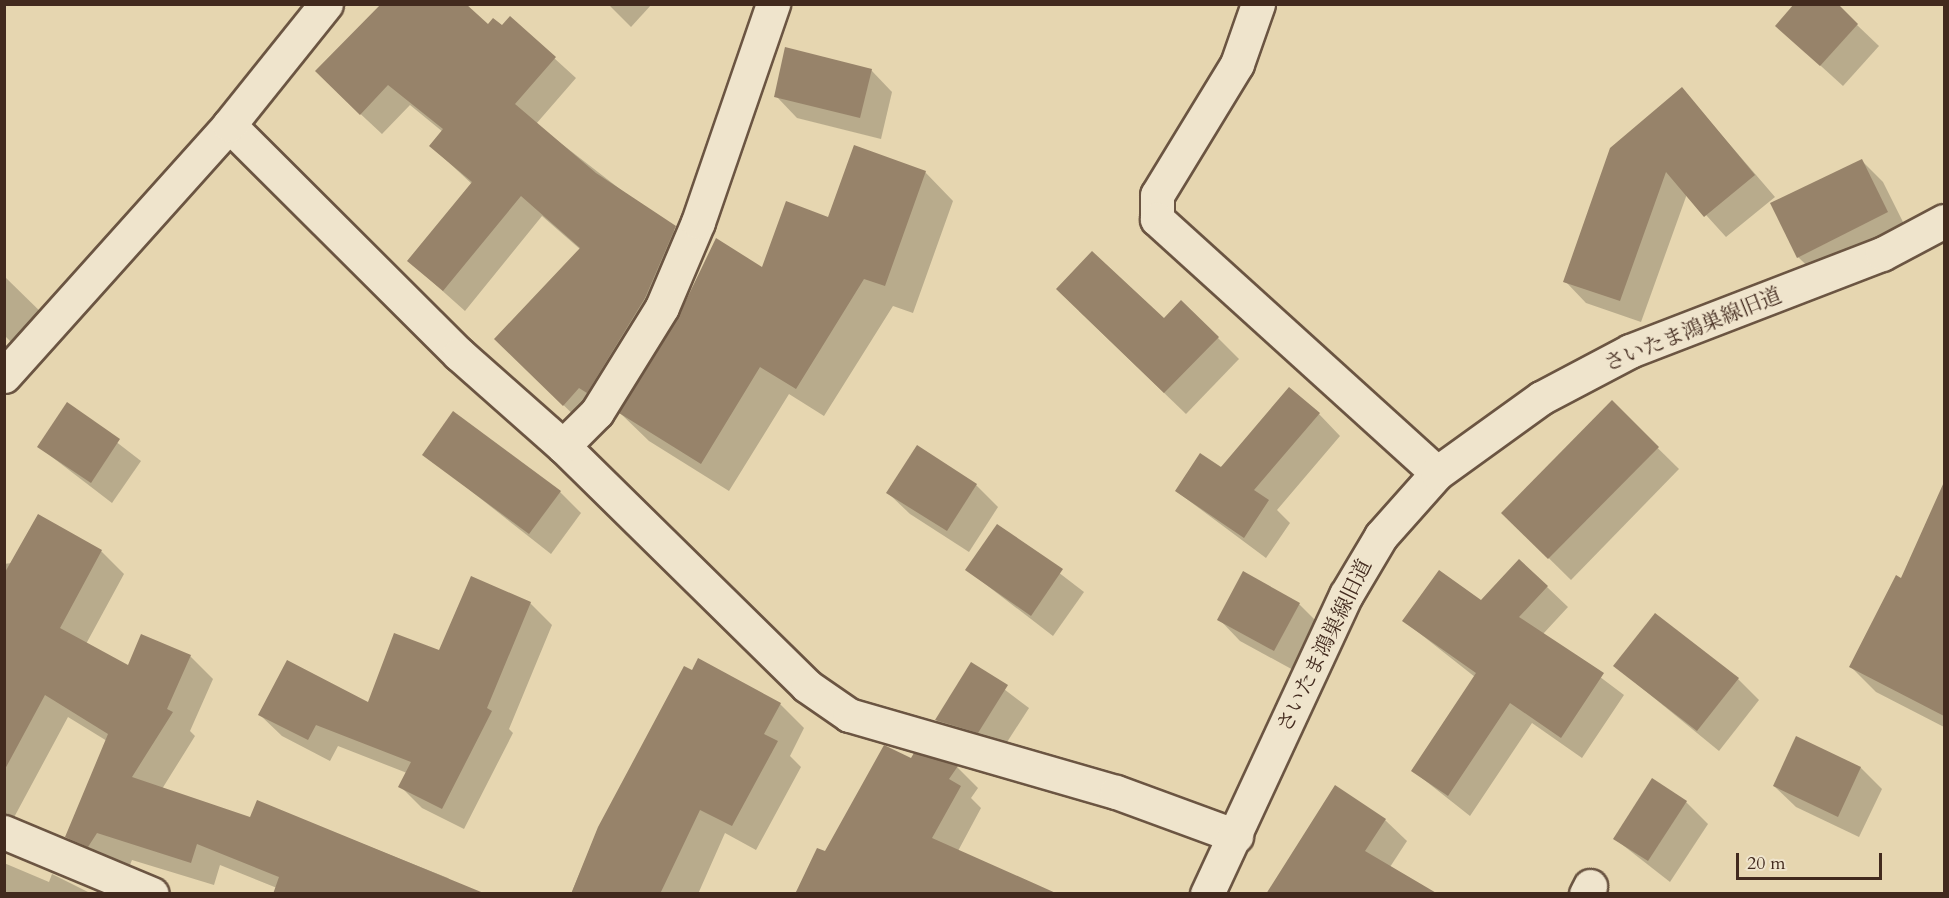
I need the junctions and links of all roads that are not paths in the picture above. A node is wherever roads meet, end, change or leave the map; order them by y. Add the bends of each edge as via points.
1 (326, 4) edge
2 (1258, 4) edge
3 (764, 10) edge
4 (229, 125) junction
5 (1944, 221) edge
6 (4, 376) edge
7 (562, 446) junction
8 (1437, 473) junction
9 (4, 832) edge
10 (1236, 836) junction
11 (152, 894) edge
12 (1207, 894) edge

1 - 4 street
2 - 8 street via 1237,64 1157,195 1157,219
3 - 7 street via 662,307 597,412
4 - 6 street
4 - 7 street via 459,354
5 - 8 street, さいたま鴻巣線旧道 via 1882,254 1630,351 1540,398
7 - 10 street via 754,638 849,715 1116,792
8 - 10 street, さいたま鴻巣線旧道 via 1381,536 1346,595
9 - 11 street
10 - 12 street, さいたま鴻巣線旧道

